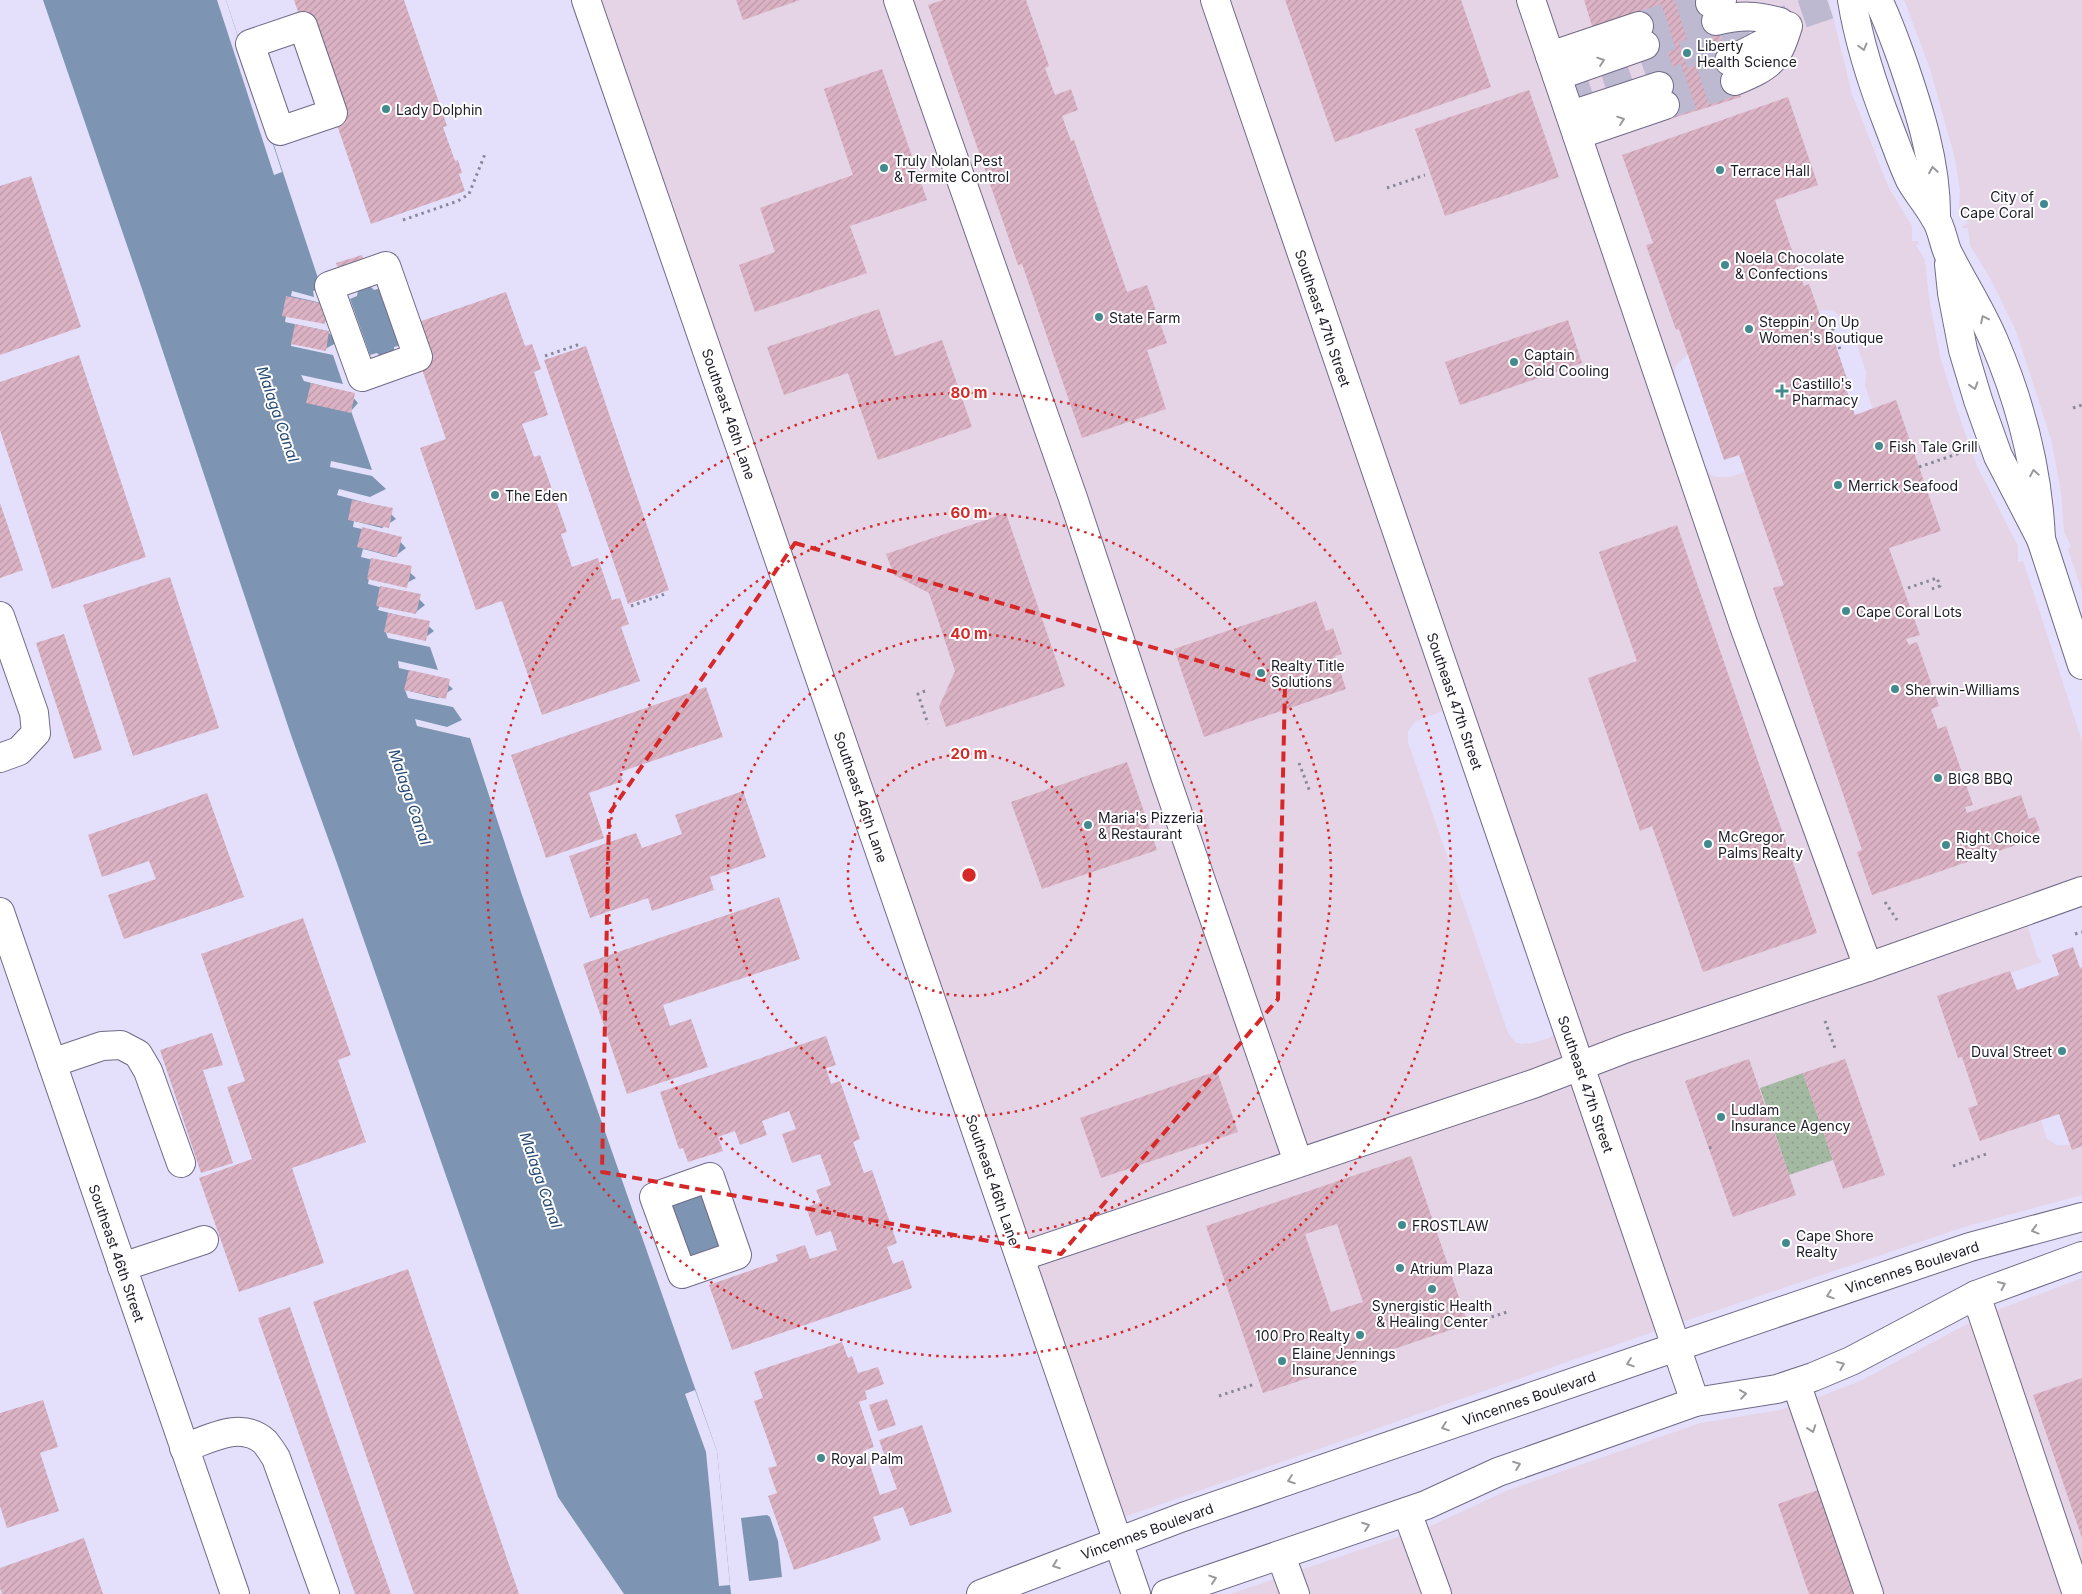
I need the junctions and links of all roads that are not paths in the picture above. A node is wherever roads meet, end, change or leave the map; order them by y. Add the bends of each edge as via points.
1 (586, 0) edge
2 (898, 0) edge
3 (1215, 0) edge
4 (1530, 0) edge
5 (1753, 0) edge
6 (1852, 0) edge
7 (1878, 0) edge
8 (1716, 8) tunnel mouth
9 (1785, 20) junction
10 (1642, 36) tunnel mouth
11 (1554, 66) junction
12 (1732, 71) tunnel mouth
13 (1662, 95) tunnel mouth
14 (1574, 125) junction
15 (1936, 219) junction
16 (0, 616) edge
17 (2082, 665) edge
18 (0, 758) edge
19 (2082, 891) edge
20 (0, 912) edge
21 (1868, 967) junction
22 (52, 1063) junction
23 (1580, 1066) junction
24 (182, 1162) dead end
25 (1298, 1162) junction
26 (2082, 1217) edge
27 (204, 1240) dead end
28 (2082, 1256) edge
29 (1020, 1257) junction
30 (122, 1267) junction
31 (1976, 1295) junction
32 (1676, 1347) junction
33 (1796, 1383) junction
34 (1695, 1402) junction
35 (184, 1448) junction
36 (1407, 1512) junction
37 (1118, 1542) junction
38 (1281, 1556) junction
39 (1433, 1593) edge
40 (235, 1594) edge
41 (325, 1594) edge
42 (981, 1594) edge
43 (1136, 1594) edge
44 (1166, 1594) edge
45 (1295, 1594) edge
46 (1869, 1594) edge
47 (2077, 1594) edge

1 - 29 street, Southeast 46th Lane
2 - 25 street via 1070,489
3 - 23 street, Southeast 47th Street
4 - 11 street
5 - 9 street
6 -> 15 street via 1874,87 1898,151 1909,178
15 -> 7 street via 1932,165 1917,106
8 - 9 street via 1739,16
9 - 12 street via 1782,44 1770,64
11 -> 10 street
11 - 14 street
14 -> 13 street
14 - 21 street via 1744,626
15 - 17 street via 1948,252 1960,336 1978,400 1998,456 2041,539
16 - 18 street via 34,713 36,733 19,751
19 - 21 street
20 - 22 street, Southeast 46th Street
21 - 23 street
22 - 24 street via 102,1046 120,1045 138,1054 148,1071
22 - 30 street, Southeast 46th Street
23 - 25 street
23 - 32 street, Southeast 47th Street
25 - 29 street
26 -> 32 street, Vincennes Boulevard via 1970,1247
27 - 30 street
31 -> 28 street
29 - 37 street, Southeast 46th Lane
30 - 35 street, Southeast 46th Street
33 -> 31 street via 1851,1361
31 - 47 street
32 - 34 street, Southeast 47th Street
32 -> 37 street, Vincennes Boulevard
34 -> 33 street
33 -> 46 street
36 -> 34 street via 1515,1465
35 - 40 street, Southeast 46th Street
35 - 41 street via 232,1431 248,1432 264,1442 276,1458
38 -> 36 street
36 - 39 street
37 -> 42 street, Vincennes Boulevard
37 - 43 street, Southeast 46th Lane
44 -> 38 street
38 - 45 street

